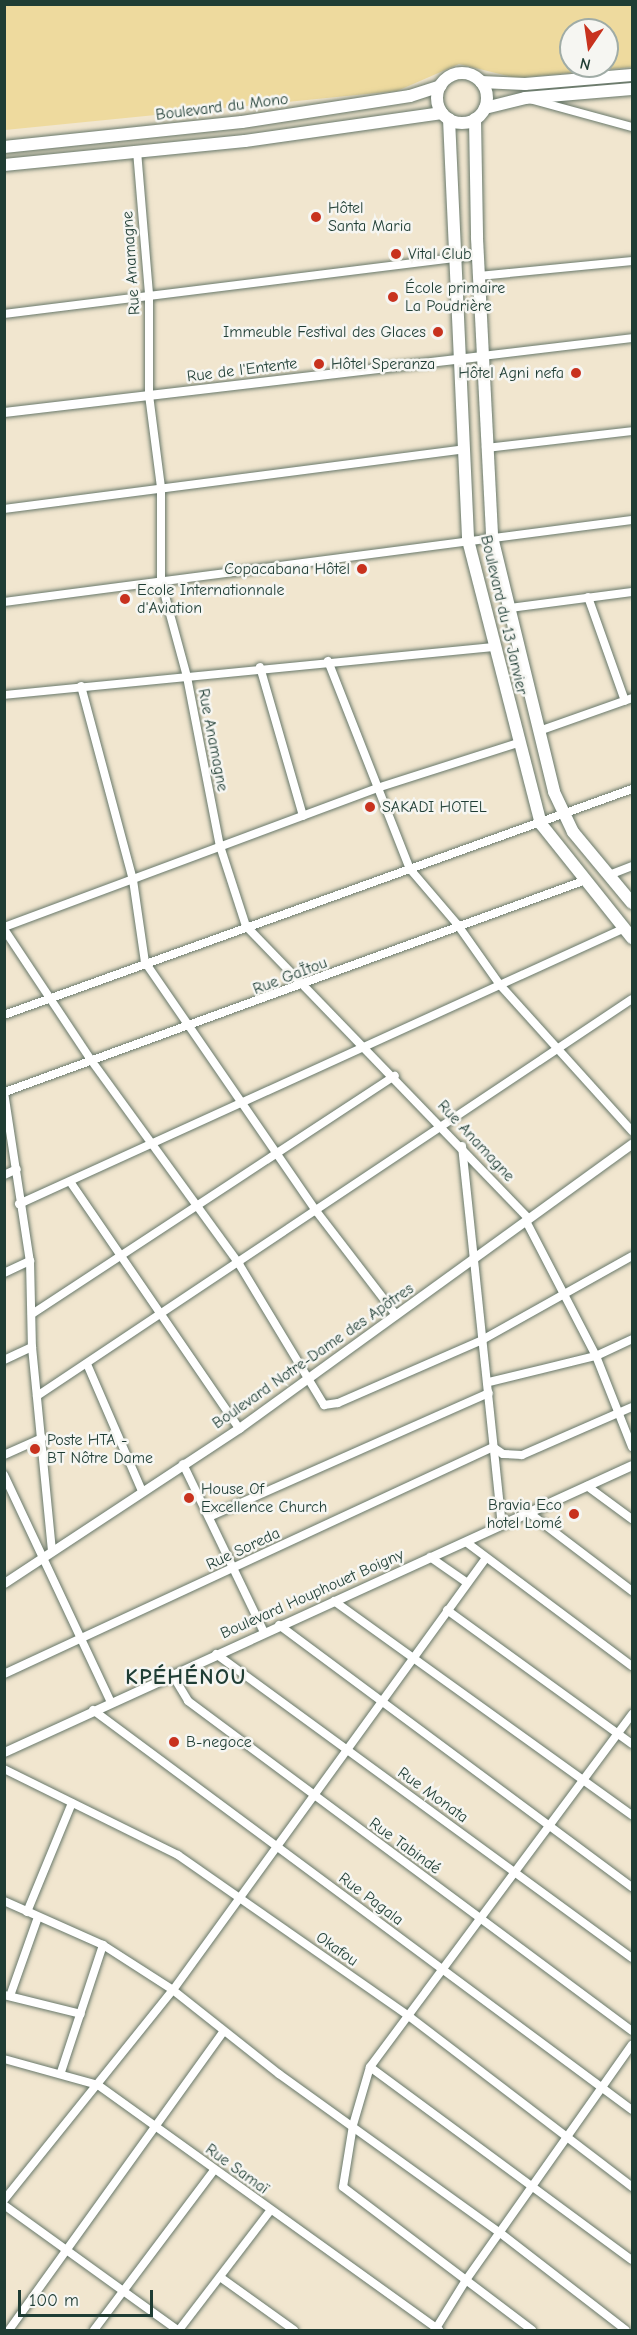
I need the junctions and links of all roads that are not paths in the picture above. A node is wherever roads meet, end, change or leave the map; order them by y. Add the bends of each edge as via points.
1 (633, 75) edge
2 (481, 82) junction
3 (440, 86) junction
4 (633, 89) edge
5 (525, 98) junction
6 (484, 108) junction
7 (445, 116) junction
8 (475, 119) junction
9 (633, 127) edge
10 (4, 147) edge
11 (137, 151) junction
12 (4, 165) edge
13 (478, 255) junction
14 (456, 257) junction
15 (633, 261) edge
16 (479, 276) junction
17 (149, 294) junction
18 (4, 314) edge
19 (633, 338) edge
20 (482, 356) junction
21 (459, 359) junction
22 (149, 395) junction
23 (4, 412) edge
24 (633, 431) edge
25 (486, 448) junction
26 (464, 450) junction
27 (161, 487) junction
28 (4, 509) edge
29 (633, 520) edge
30 (492, 537) junction
31 (468, 540) junction
32 (161, 581) junction
33 (633, 592) edge
34 (588, 597) junction
35 (4, 602) edge
36 (510, 608) junction
37 (495, 647) junction
38 (328, 662) junction
39 (260, 667) junction
40 (188, 677) junction
41 (81, 686) junction
42 (4, 694) edge
43 (629, 700) edge
44 (539, 731) junction
45 (518, 743) junction
46 (378, 788) junction
47 (633, 789) edge
48 (303, 816) junction
49 (564, 816) junction
50 (541, 824) junction
51 (220, 846) junction
52 (633, 866) edge
53 (410, 869) junction
54 (609, 875) junction
55 (133, 880) junction
56 (583, 881) junction
57 (633, 903) edge
58 (457, 924) junction
59 (246, 926) junction
60 (4, 928) edge
61 (628, 933) edge
62 (145, 962) junction
63 (305, 985) junction
64 (500, 985) junction
65 (52, 995) junction
66 (633, 999) edge
67 (4, 1015) edge
68 (190, 1027) junction
69 (367, 1047) junction
70 (559, 1050) junction
71 (91, 1060) junction
72 (395, 1076) junction
73 (5, 1092) edge
74 (243, 1104) junction
75 (445, 1128) junction
76 (633, 1131) edge
77 (633, 1143) edge
78 (461, 1144) junction
79 (153, 1145) junction
80 (278, 1153) junction
81 (17, 1169) junction
82 (4, 1175) edge
83 (71, 1183) junction
84 (19, 1204) junction
85 (197, 1205) junction
86 (317, 1212) junction
87 (528, 1220) junction
88 (120, 1255) junction
89 (633, 1256) edge
90 (475, 1259) junction
91 (30, 1261) junction
92 (239, 1264) junction
93 (4, 1273) edge
94 (563, 1298) junction
95 (32, 1314) junction
96 (160, 1315) junction
97 (396, 1315) junction
98 (482, 1340) junction
99 (633, 1340) edge
100 (32, 1347) junction
101 (596, 1356) junction
102 (4, 1360) edge
103 (87, 1364) junction
104 (308, 1378) junction
105 (489, 1382) junction
106 (489, 1393) junction
107 (37, 1396) junction
108 (633, 1407) edge
109 (616, 1414) junction
110 (239, 1428) junction
111 (42, 1438) junction
112 (493, 1447) junction
113 (633, 1447) edge
114 (4, 1455) edge
115 (183, 1464) junction
116 (633, 1465) edge
117 (4, 1475) edge
118 (587, 1486) junction
119 (142, 1491) junction
120 (528, 1512) junction
121 (209, 1517) junction
122 (633, 1519) edge
123 (502, 1524) junction
124 (466, 1542) junction
125 (52, 1550) junction
126 (43, 1557) junction
127 (430, 1557) junction
128 (486, 1558) junction
129 (235, 1569) junction
130 (466, 1582) junction
131 (4, 1583) edge
132 (633, 1591) edge
133 (334, 1600) junction
134 (447, 1610) junction
135 (279, 1625) junction
136 (264, 1632) junction
137 (81, 1638) junction
138 (216, 1654) junction
139 (413, 1654) junction
140 (633, 1666) edge
141 (4, 1674) edge
142 (172, 1674) junction
143 (380, 1701) junction
144 (111, 1702) junction
145 (93, 1710) junction
146 (633, 1714) edge
147 (618, 1734) junction
148 (633, 1744) edge
149 (347, 1747) junction
150 (4, 1752) edge
151 (4, 1769) edge
152 (584, 1779) junction
153 (312, 1794) junction
154 (72, 1803) junction
155 (633, 1815) edge
156 (550, 1825) junction
157 (276, 1845) junction
158 (517, 1873) junction
159 (633, 1887) edge
160 (241, 1898) junction
161 (4, 1901) edge
162 (27, 1912) junction
163 (38, 1917) junction
164 (482, 1920) junction
165 (103, 1945) junction
166 (633, 1958) edge
167 (444, 1970) junction
168 (173, 1990) junction
169 (7, 1995) edge
170 (81, 2014) junction
171 (410, 2017) junction
172 (224, 2031) junction
173 (633, 2031) edge
174 (633, 2045) edge
175 (4, 2059) edge
176 (370, 2067) junction
177 (60, 2072) junction
178 (98, 2085) junction
179 (602, 2087) junction
180 (633, 2110) edge
181 (154, 2124) junction
182 (353, 2125) junction
183 (566, 2137) junction
184 (214, 2170) junction
185 (633, 2187) edge
186 (531, 2189) junction
187 (4, 2200) edge
188 (4, 2205) edge
189 (270, 2211) junction
190 (499, 2232) junction
191 (66, 2247) junction
192 (633, 2260) edge
193 (220, 2277) junction
194 (466, 2280) junction
195 (124, 2289) junction
196 (437, 2330) edge
197 (9, 2331) edge
198 (94, 2331) edge
199 (178, 2331) edge
200 (294, 2331) edge
201 (532, 2331) edge
202 (626, 2331) edge

1 - 2 highway via 525,84
2 - 3 highway via 460,74
2 - 6 highway via 486,95
3 - 7 highway via 437,99
3 - 10 highway, Boulevard du Mono via 410,96 242,122
4 - 5 highway
5 - 6 highway
5 - 9 street
6 - 8 highway
7 - 8 highway via 462,123
7 - 11 highway, Boulevard du Mono
7 - 14 highway, Boulevard du 13 Janvier
8 - 13 highway, Boulevard du 13 Janvier
11 - 12 highway, Boulevard du Mono
11 - 17 street, Rue Anamagne
13 - 14 street
13 - 16 highway, Boulevard du 13 Janvier
14 - 17 street
14 - 21 highway, Boulevard du 13 Janvier
15 - 16 street
16 - 20 highway, Boulevard du 13 Janvier
17 - 18 street
17 - 22 street, Rue Anamagne
19 - 20 street
20 - 21 street, Rue de l'Entente
20 - 25 highway, Boulevard du 13 Janvier
21 - 22 street, Rue de l'Entente
21 - 26 highway, Boulevard du 13 Janvier
22 - 23 street, Rue de l'Entente
22 - 27 street, Rue Anamagne
24 - 25 street
25 - 30 highway, Boulevard du 13 Janvier
26 - 27 street
26 - 31 highway, Boulevard du 13 Janvier
27 - 28 street
27 - 32 street, Rue Anamagne
29 - 30 street
30 - 31 street
30 - 36 highway, Boulevard du 13 Janvier
31 - 32 street
31 - 37 highway, Boulevard du 13 Janvier
32 - 35 street
32 - 40 street, Rue Anamagne
33 - 34 street
34 - 36 street
34 - 43 street
36 - 44 highway, Boulevard du 13 Janvier
37 - 38 street
37 - 45 highway, Boulevard du 13 Janvier
38 - 39 street
38 - 46 street
39 - 40 street
39 - 48 street
40 - 41 street
40 - 51 street, Rue Anamagne
41 - 42 street
41 - 55 street
43 - 44 street
44 - 49 highway, Boulevard du 13 Janvier
45 - 46 street
45 - 50 highway, Boulevard du 13 Janvier
46 - 48 street
46 - 53 street
47 - 49 street
48 - 51 street
49 - 50 street
49 - 54 highway, Boulevard du 13 Janvier
50 - 53 street
50 - 56 highway, Boulevard du 13 Janvier
51 - 55 street
51 - 59 street, Rue Anamagne
52 - 54 street
53 - 58 street
53 - 59 street
54 - 57 highway, Boulevard du 13 Janvier
55 - 60 street
55 - 62 street
56 - 58 street, Rue GaÏtou
56 - 61 highway, Boulevard du 13 Janvier
58 - 63 street, Rue GaÏtou
58 - 64 street
59 - 62 street
59 - 63 street, Rue Anamagne
60 - 65 street
61 - 64 street
62 - 65 street
62 - 68 street
63 - 68 street, Rue GaÏtou
63 - 69 street, Rue Anamagne
64 - 69 street
64 - 70 street
65 - 67 street
65 - 71 street
66 - 70 street
68 - 71 street, Rue GaÏtou
68 - 74 street
69 - 72 street, Rue Anamagne
69 - 74 street
70 - 75 street
70 - 76 street
71 - 73 street, Rue GaÏtou
71 - 79 street
72 - 75 street, Rue Anamagne
72 - 80 street
73 - 81 street
74 - 79 street
74 - 80 street
75 - 78 street, Rue Anamagne
75 - 86 street
77 - 87 street, Boulevard Notre-Dame des Apôtres
78 - 87 street, Rue Anamagne
78 - 90 street
79 - 83 street
79 - 85 street
80 - 85 street
80 - 86 street
81 - 82 street
81 - 84 street
83 - 84 street
83 - 88 street
84 - 91 street
85 - 88 street
85 - 92 street
86 - 92 street
86 - 97 street
87 - 90 street, Boulevard Notre-Dame des Apôtres
87 - 94 street, Rue Anamagne
88 - 95 street
88 - 96 street
89 - 94 street
90 - 97 street, Boulevard Notre-Dame des Apôtres
90 - 98 street
91 - 93 street
91 - 95 street
92 - 96 street
92 - 104 street
94 - 98 street
94 - 101 street, Rue Anamagne
95 - 100 street
96 - 103 street
96 - 110 street
97 - 104 street, Boulevard Notre-Dame des Apôtres
98 - 104 street via 338,1403 324,1405
98 - 105 street
99 - 101 street
100 - 102 street
100 - 107 street
101 - 105 street
101 - 109 street, Rue Anamagne
103 - 107 street
103 - 119 street
104 - 110 street, Boulevard Notre-Dame des Apôtres
105 - 106 street
106 - 112 street
106 - 121 street
107 - 111 street
108 - 109 street
109 - 112 street via 522,1455 503,1454
109 - 113 street, Rue Anamagne
110 - 115 street, Boulevard Notre-Dame des Apôtres
111 - 114 street
111 - 125 street
112 - 123 street
112 - 129 street, Rue Soreda
115 - 119 street, Boulevard Notre-Dame des Apôtres
115 - 121 street
116 - 118 street, Boulevard Houphouet Boigny
117 - 126 street
118 - 120 street, Boulevard Houphouet Boigny
118 - 122 street
119 - 125 street, Boulevard Notre-Dame des Apôtres
120 - 123 street, Boulevard Houphouet Boigny
120 - 132 street
121 - 129 street
123 - 124 street, Boulevard Houphouet Boigny
124 - 127 street, Boulevard Houphouet Boigny
124 - 128 street
125 - 126 street, Boulevard Notre-Dame des Apôtres
126 - 131 street, Boulevard Notre-Dame des Apôtres
126 - 137 street
127 - 130 street
127 - 133 street, Boulevard Houphouet Boigny
128 - 130 street
128 - 140 street
129 - 136 street
129 - 137 street, Rue Soreda
130 - 134 street
133 - 135 street, Boulevard Houphouet Boigny
133 - 139 street
134 - 139 street
134 - 147 street
135 - 136 street, Boulevard Houphouet Boigny
135 - 143 street
136 - 138 street, Boulevard Houphouet Boigny
137 - 141 street, Rue Soreda
137 - 144 street
138 - 142 street, Boulevard Houphouet Boigny
138 - 149 street, Rue Monata
139 - 143 street
139 - 152 street
142 - 144 street, Boulevard Houphouet Boigny
142 - 153 street, Rue Tabindé via 188,1701
143 - 149 street
143 - 156 street
144 - 145 street, Boulevard Houphouet Boigny
145 - 150 street, Boulevard Houphouet Boigny
145 - 157 street, Rue Pagala
146 - 147 street
147 - 148 street
147 - 152 street
149 - 153 street
149 - 158 street, Rue Monata
151 - 154 street, Okafou
152 - 155 street
152 - 156 street
153 - 157 street
153 - 164 street, Rue Tabindé
154 - 160 street, Okafou via 163,1846
154 - 162 street
156 - 158 street
156 - 159 street
157 - 160 street
157 - 167 street, Rue Pagala
158 - 164 street
158 - 166 street, Rue Monata
160 - 168 street
160 - 171 street, Okafou
161 - 162 street
162 - 163 street
163 - 165 street
163 - 169 street
164 - 167 street
164 - 173 street, Rue Tabindé
165 - 168 street
165 - 170 street
167 - 171 street
167 - 179 street, Rue Pagala
168 - 172 street
168 - 178 street
169 - 170 street
170 - 177 street
171 - 176 street
171 - 183 street, Okafou
172 - 181 street
172 - 182 street
174 - 179 street
175 - 177 street, Rue Samaï
176 - 182 street
176 - 186 street
177 - 178 street, Rue Samaï
178 - 181 street, Rue Samaï
178 - 187 street
179 - 180 street, Rue Pagala
179 - 183 street
181 - 184 street, Rue Samaï
181 - 191 street
182 - 190 street
182 - 194 street via 343,2187
183 - 185 street, Okafou
183 - 186 street
184 - 189 street, Rue Samaï
184 - 195 street
186 - 190 street
186 - 192 street
188 - 191 street
189 - 193 street
189 - 196 street, Rue Samaï
190 - 194 street
190 - 202 street
191 - 195 street
191 - 197 street
193 - 199 street
193 - 200 street
194 - 196 street
194 - 201 street
195 - 198 street
195 - 199 street

